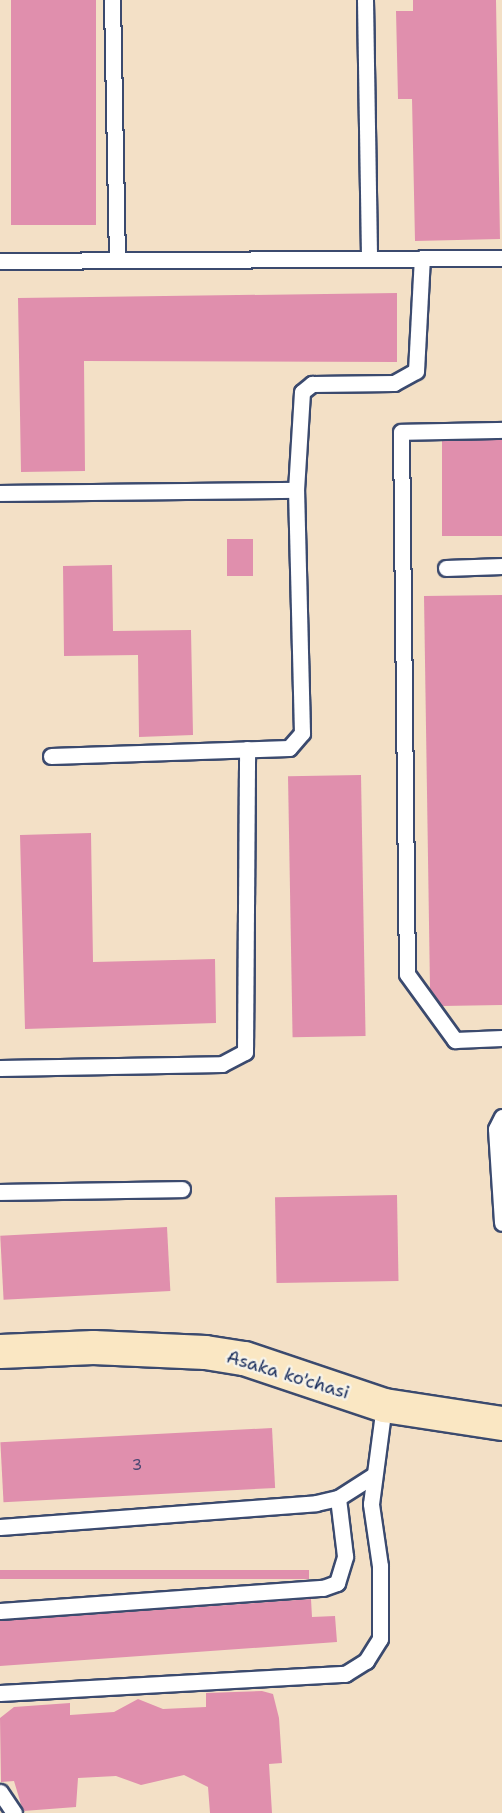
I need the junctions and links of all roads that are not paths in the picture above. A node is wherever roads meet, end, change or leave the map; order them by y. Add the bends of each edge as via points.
1 (112, 0) edge
2 (365, 0) edge
3 (369, 258) junction
4 (422, 258) junction
5 (502, 258) edge
6 (117, 260) junction
7 (0, 261) edge
8 (502, 430) edge
9 (296, 490) junction
10 (0, 493) edge
11 (502, 566) edge
12 (446, 567) dead end
13 (247, 749) junction
14 (51, 756) dead end
15 (502, 1038) edge
16 (0, 1068) edge
17 (502, 1118) edge
18 (182, 1190) dead end
19 (0, 1192) edge
20 (502, 1214) edge
21 (502, 1223) edge
22 (0, 1351) edge
23 (384, 1405) junction
24 (502, 1423) edge
25 (374, 1474) junction
26 (338, 1498) junction
27 (0, 1527) edge
28 (0, 1611) edge
29 (0, 1693) edge
30 (0, 1792) edge
31 (14, 1813) edge

1 - 6 lane
2 - 3 lane
3 - 4 lane
3 - 6 lane
4 - 5 lane
4 - 9 lane via 416,371 394,383 312,384 302,392
6 - 7 lane
8 - 15 lane via 401,432 407,974 455,1040
9 - 10 lane
9 - 13 lane via 302,733 289,748
11 - 12 lane
13 - 14 lane
13 - 16 lane via 245,1052 222,1064
17 - 20 lane via 496,1129
18 - 19 lane
20 - 21 lane
22 - 23 street, Asaka ko'chasi via 93,1347 205,1352 244,1358
23 - 24 street, Asaka ko'chasi
23 - 25 lane
25 - 26 lane
25 - 29 lane via 371,1504 380,1566 380,1638 366,1661 352,1670
26 - 27 lane
26 - 28 lane via 345,1557 336,1583 324,1588
30 - 31 lane

